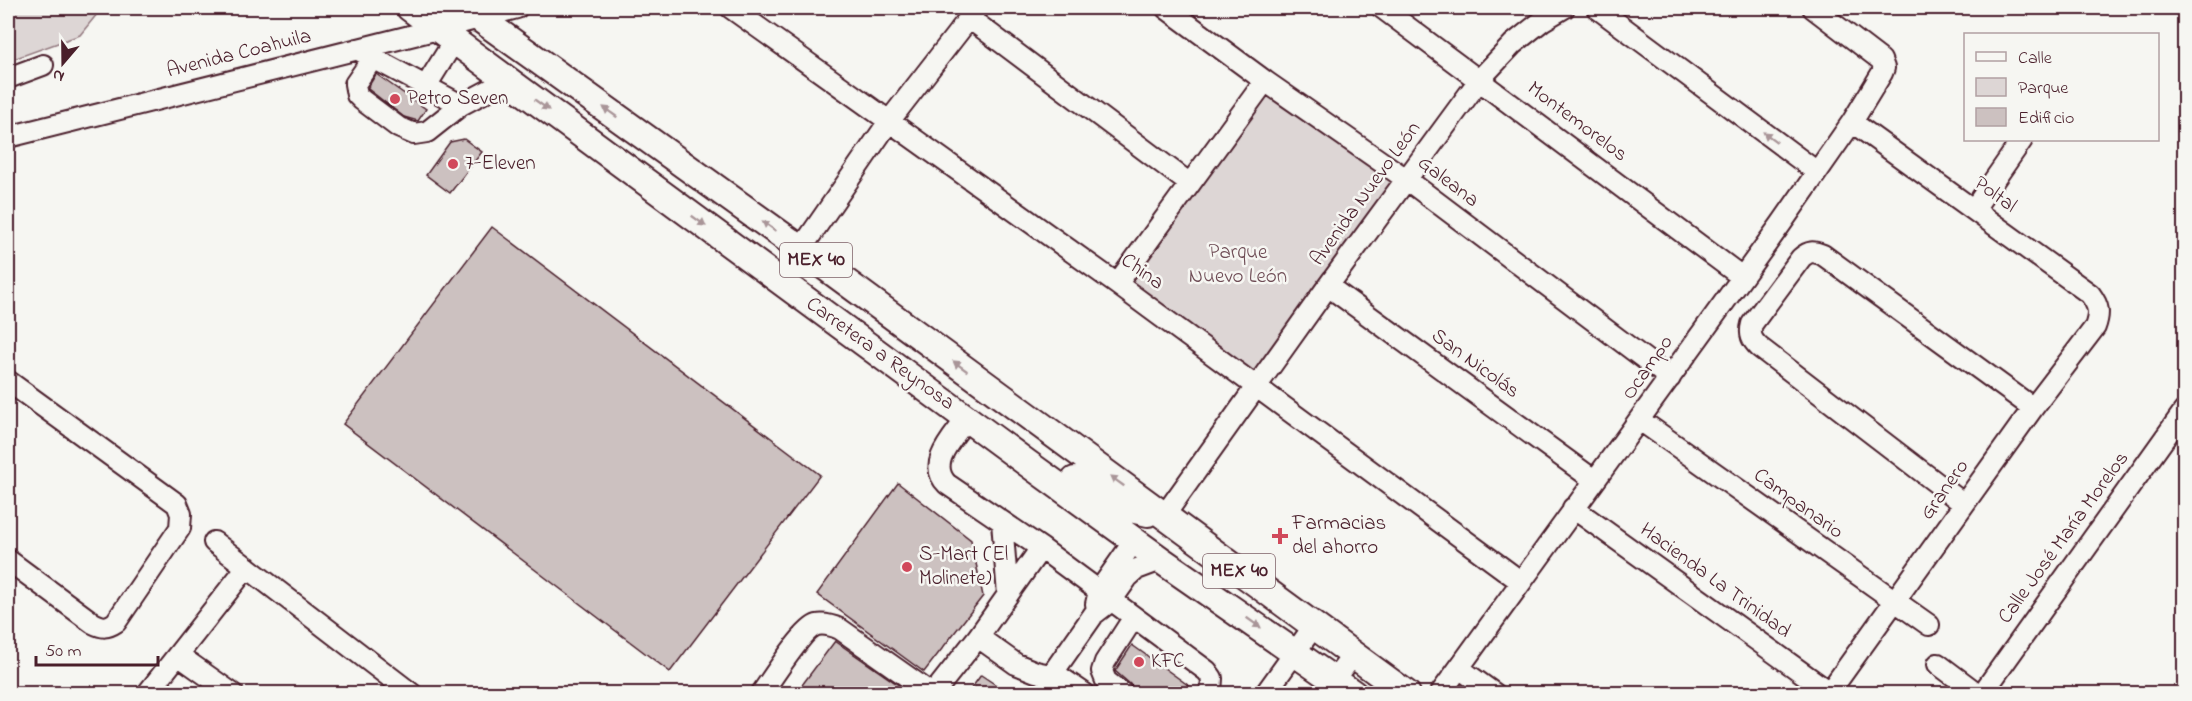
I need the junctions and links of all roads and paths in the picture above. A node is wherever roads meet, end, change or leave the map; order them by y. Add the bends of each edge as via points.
1 (410, 8) edge
2 (517, 8) edge
3 (731, 8) edge
4 (1166, 8) edge
5 (1382, 8) edge
6 (1564, 8) edge
7 (1597, 8) edge
8 (1813, 8) edge
9 (473, 13) edge
10 (973, 13) edge
11 (446, 35) junction
12 (365, 54) junction
13 (43, 65) dead end
14 (8, 78) edge
15 (1480, 79) junction
16 (508, 80) junction
17 (1265, 81) junction
18 (426, 86) junction
19 (461, 105) junction
20 (890, 120) junction
21 (1852, 122) junction
22 (8, 137) edge
23 (2021, 141) edge
24 (1817, 172) junction
25 (1406, 179) junction
26 (1190, 184) junction
27 (1974, 209) junction
28 (801, 249) junction
29 (1742, 277) junction
30 (1117, 284) junction
31 (1328, 286) junction
32 (2099, 315) joint
33 (1670, 378) junction
34 (8, 381) edge
35 (1257, 387) junction
36 (2033, 408) junction
37 (2184, 411) edge
38 (967, 418) junction
39 (1640, 420) junction
40 (1027, 463) junction
41 (1594, 480) junction
42 (1964, 504) junction
43 (1574, 508) junction
44 (1164, 516) junction
45 (1002, 522) junction
46 (1134, 541) junction
47 (214, 542) dead end
48 (1041, 548) junction
49 (8, 560) edge
50 (1161, 560) junction
51 (247, 567) junction
52 (1520, 581) junction
53 (1008, 595) junction
54 (1105, 596) junction
55 (1895, 603) junction
56 (1226, 604) junction
57 (1134, 617) junction
58 (1929, 625) dead end
59 (1314, 626) junction
60 (978, 637) junction
61 (1295, 652) junction
62 (178, 655) junction
63 (1353, 655) junction
64 (1938, 664) dead end
65 (1459, 668) junction
66 (1046, 687) edge
67 (1337, 690) edge
68 (147, 693) edge
69 (233, 693) edge
70 (412, 693) edge
71 (761, 693) edge
72 (933, 693) edge
73 (1085, 693) edge
74 (1123, 693) edge
75 (1211, 693) edge
76 (1265, 693) edge
77 (1407, 693) edge
78 (1440, 693) edge
79 (1495, 693) edge
80 (1829, 693) edge
81 (1980, 693) edge

1 - 11 main road, Carretera a Reynosa / MEX 40
2 - 9 street, Avenida Coahuila
3 - 20 street, China
4 - 17 street, Galeana
5 - 15 street, Montemorelos
6 - 15 street, Avenida Nuevo León via 1513,44
24 -> 7 street
8 - 21 street, Ocampo via 1884,64
9 - 11 street, Avenida Coahuila
28 -> 9 main road, Carretera a Reynosa / MEX 40
10 - 20 street
10 - 26 street
11 - 12 street, Avenida Coahuila
11 - 16 main road, Carretera a Reynosa / MEX 40
11 - 18 street
12 - 18 street
12 - 19 street via 355,84 357,95 398,127 414,134 427,132
12 - 22 street, Avenida Coahuila
13 - 14 street
15 - 25 street, Avenida Nuevo León
15 - 29 street, Montemorelos
16 - 19 street
16 -> 38 main road, Carretera a Reynosa / MEX 40
17 - 25 street, Galeana
17 - 26 street
18 - 19 street
20 - 28 street
20 - 30 street, China
21 - 24 street, Ocampo
21 - 27 street, Poltal
23 - 27 street
24 - 29 street, Ocampo
25 - 31 street, Avenida Nuevo León
25 - 33 street, Galeana
26 - 30 street
27 - 32 street, Poltal via 2090,294 2098,305
44 -> 28 main road, Carretera a Reynosa / MEX 40
29 - 33 street, Ocampo
30 - 35 street, China
31 - 35 street, Avenida Nuevo León
31 - 41 street, San Nicolás
32 - 36 street, Granero
33 - 39 street, Ocampo
34 - 49 street via 177,504 181,514 180,528 108,628 93,623
35 - 44 street, Avenida Nuevo León
35 - 52 street, China
36 - 42 street, Granero
36 - 42 street via 1814,252 1801,258 1752,324 1752,340
37 - 81 street, Calle José María Morelos
38 - 40 main road, Carretera a Reynosa / MEX 40
38 - 45 street via 941,457 938,471 947,484
39 - 41 street, Ocampo
39 - 55 street, Campanario
40 - 44 main road via 1052,469 1127,508
40 - 46 main road, Carretera a Reynosa / MEX 40
41 - 43 street, Ocampo
42 - 55 street, Granero
43 - 52 street, Ocampo
43 - 80 street, Hacienda La Trinidad
44 - 56 main road via 1176,544
44 - 59 main road, Carretera a Reynosa / MEX 40
45 - 48 street
45 - 53 street
46 - 50 main road, Carretera a Reynosa / MEX 40
46 - 54 street
47 - 51 street
48 - 53 street
48 - 54 street
50 - 54 street via 1137,569
50 - 56 main road, Carretera a Reynosa / MEX 40
51 - 62 street
51 - 70 street
52 - 65 street, Ocampo
53 - 60 street
54 - 57 street
54 - 66 street
55 - 58 street, Campanario
55 - 80 street, Granero
56 -> 61 main road, Carretera a Reynosa / MEX 40
57 - 74 street via 1102,671 1106,681
57 - 75 street via 1207,671 1212,678
59 - 61 street
59 - 63 main road, Carretera a Reynosa / MEX 40
60 - 66 street
60 - 72 street
61 - 67 main road, Carretera a Reynosa / MEX 40
61 - 76 street
62 - 68 street
62 - 69 street
63 - 67 street
63 - 77 main road, Carretera a Reynosa / MEX 40
64 - 81 street
65 - 78 street, Ocampo
65 - 79 street
66 - 73 street via 1068,681
71 - 72 street via 806,632 819,624 840,629

